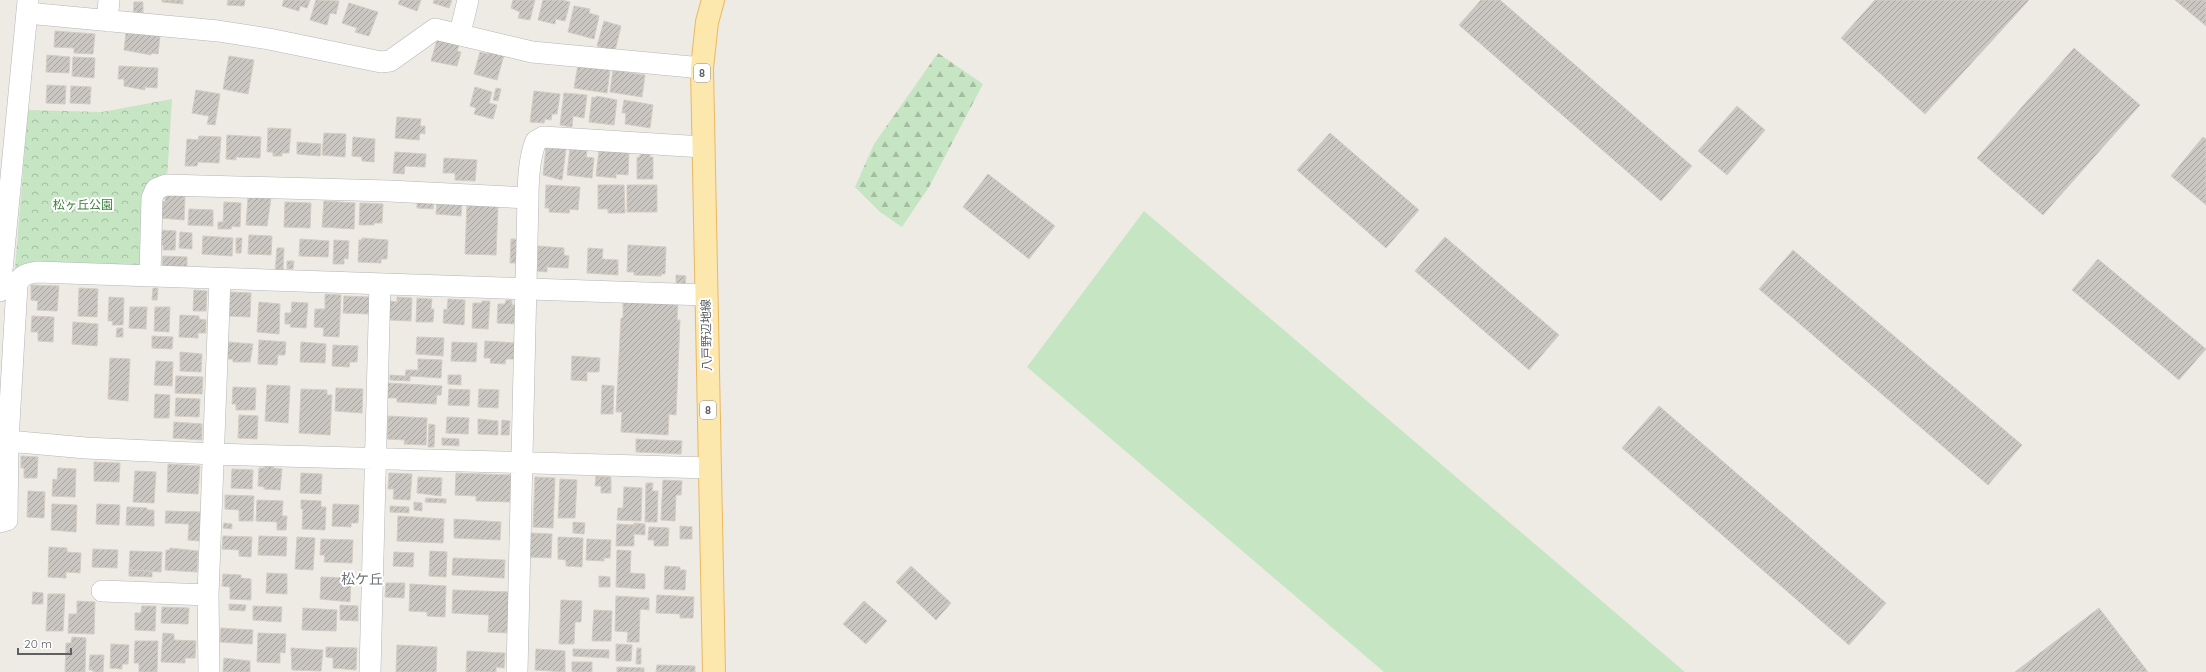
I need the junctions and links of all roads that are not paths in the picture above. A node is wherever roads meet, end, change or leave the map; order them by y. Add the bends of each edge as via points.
1 (109, 0) edge
2 (468, 0) edge
3 (713, 0) edge
4 (28, 7) edge
5 (107, 21) junction
6 (460, 33) junction
7 (702, 68) junction
8 (703, 147) junction
9 (528, 198) junction
10 (150, 276) junction
11 (220, 279) junction
12 (380, 284) junction
13 (528, 290) junction
14 (0, 291) edge
15 (705, 295) junction
16 (8, 441) junction
17 (214, 454) junction
18 (374, 457) junction
19 (522, 462) junction
20 (710, 468) junction
21 (0, 522) edge
22 (102, 592) dead end
23 (208, 596) junction
24 (208, 672) edge
25 (370, 672) edge
26 (517, 672) edge
27 (714, 672) edge

1 - 5 street
2 - 6 street
3 - 7 main road, 八戸野辺地線 / 8 via 707,22
4 - 5 street
4 - 14 street
5 - 6 street via 218,31 382,62 390,61 435,29
6 - 7 street via 532,52
7 - 8 main road, 八戸野辺地線 / 8
8 - 9 street via 543,137 536,141 533,148
8 - 15 main road, 八戸野辺地線 / 8
9 - 10 street via 166,185 156,189 152,198
9 - 13 street
10 - 11 street
10 - 16 street via 37,272 19,278 16,285
11 - 12 street
11 - 17 street
12 - 13 street
12 - 18 street
13 - 15 street
13 - 19 street
15 - 20 main road, 八戸野辺地線 / 8
16 - 17 street via 86,448
16 - 21 street via 7,520
17 - 18 street
17 - 23 street
18 - 19 street
18 - 25 street
19 - 20 street
19 - 26 street
20 - 27 main road, 八戸野辺地線 / 8
22 - 23 street
23 - 24 street

